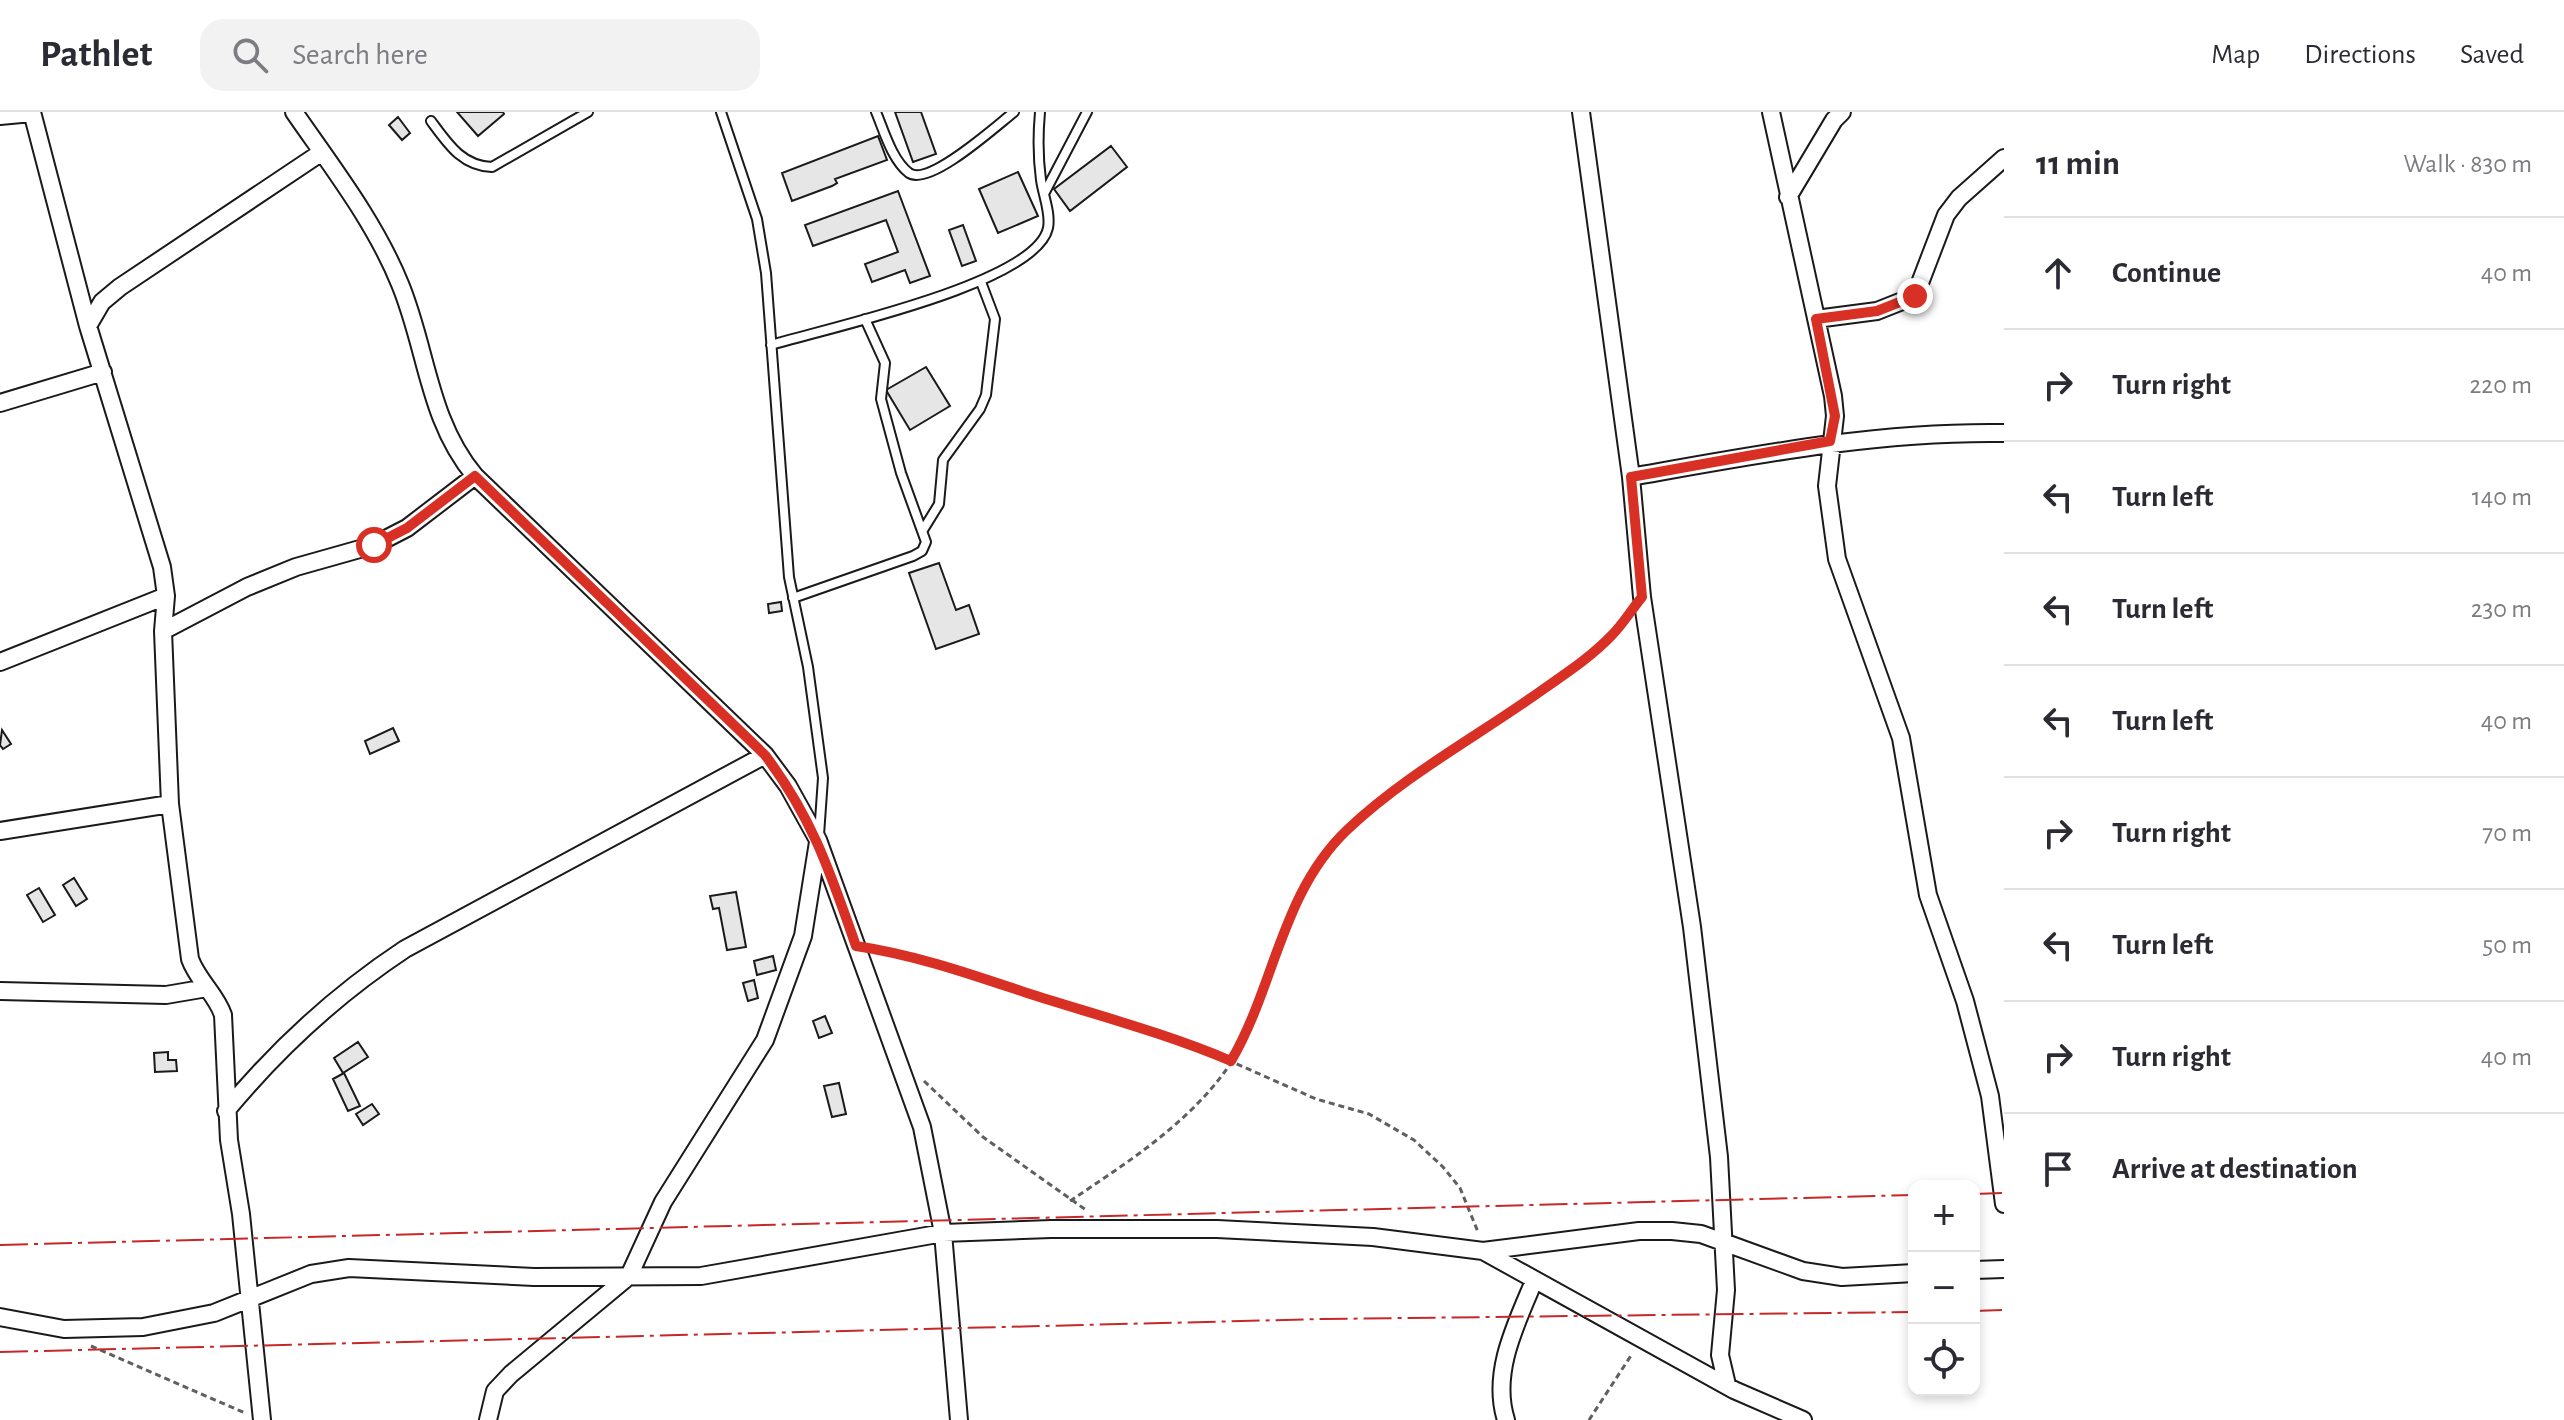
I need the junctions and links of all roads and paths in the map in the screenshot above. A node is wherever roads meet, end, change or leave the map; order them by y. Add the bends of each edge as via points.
1 (32, 112) edge
2 (294, 112) edge
3 (588, 112) edge
4 (721, 112) edge
5 (876, 112) edge
6 (1014, 112) edge
7 (1040, 112) edge
8 (1087, 112) edge
9 (1581, 112) edge
10 (1771, 112) edge
11 (1842, 112) edge
12 (0, 116) edge
13 (431, 121) dead end
14 (322, 152) junction
15 (2004, 158) edge
16 (1043, 194) junction
17 (1788, 197) junction
18 (981, 282) junction
19 (865, 319) junction
20 (1816, 319) junction
21 (88, 326) junction
22 (771, 345) junction
23 (103, 372) junction
24 (0, 403) edge
25 (2004, 433) edge
26 (1830, 441) junction
27 (475, 476) junction
28 (1631, 477) junction
29 (923, 530) junction
30 (166, 596) junction
31 (1642, 597) junction
32 (793, 598) junction
33 (163, 631) junction
34 (0, 662) edge
35 (765, 755) junction
36 (170, 804) junction
37 (0, 831) edge
38 (818, 840) junction
39 (856, 946) junction
40 (207, 988) junction
41 (0, 991) edge
42 (1231, 1061) junction
43 (917, 1075) dead end
44 (226, 1111) junction
45 (1070, 1201) junction
46 (2004, 1204) edge
47 (1090, 1212) dead end
48 (943, 1233) junction
49 (1725, 1242) junction
50 (1483, 1251) junction
51 (2004, 1269) edge
52 (1980, 1270) edge
53 (1908, 1273) edge
54 (629, 1276) junction
55 (1534, 1281) junction
56 (248, 1299) junction
57 (0, 1317) edge
58 (64, 1329) junction
59 (1642, 1338) junction
60 (1727, 1385) junction
61 (255, 1417) edge
62 (960, 1417) edge
63 (488, 1420) edge
64 (1506, 1420) edge
65 (1589, 1420) edge
66 (1803, 1420) edge

1 - 12 street
1 - 21 street
2 - 14 street
3 - 13 lane via 492,167 473,167
4 - 22 lane via 757,219
5 - 6 lane via 895,156 917,177 951,161
7 - 16 lane
8 - 16 lane
9 - 28 street
10 - 17 street
11 - 17 street
14 - 21 street via 120,287 102,302
14 - 27 street via 385,251 412,315 441,422 454,451
15 - 20 street via 1946,215 1915,296 1877,311
16 - 18 lane via 1048,228 1043,240
17 - 20 street
18 - 19 lane
18 - 29 lane via 995,319 986,395 943,460 939,504
19 - 22 lane
19 - 29 lane via 885,363 881,399
20 - 26 street via 1835,416
21 - 23 street
22 - 32 lane
23 - 24 street
23 - 30 street via 143,494
25 - 26 street
26 - 28 street
26 - 46 street via 1827,486 1837,559 1901,738 1928,895 1965,1001 1990,1096
27 - 33 street via 407,528 374,545 296,567
27 - 35 street
28 - 31 street
29 - 32 lane via 926,542 913,556
30 - 33 street
30 - 34 street
31 - 42 path via 1612,635 1581,662 1426,768 1348,829 1323,857 1291,912 1251,1026
31 - 49 street via 1692,927
32 - 38 lane via 823,778
33 - 36 street
35 - 38 street
35 - 44 street via 355,982 298,1033
36 - 37 street
36 - 40 street via 190,959
38 - 39 street
38 - 54 street via 803,936 765,1040 663,1202
39 - 42 path via 963,971 1187,1042
39 - 48 street via 922,1127
40 - 41 street via 166,995
40 - 44 street via 223,1015
42 - 45 path via 1196,1108
42 - 50 path via 1316,1099 1369,1114 1414,1140 1460,1188
43 - 45 path via 983,1137
44 - 56 street
45 - 47 path
48 - 50 street via 1217,1229 1373,1237
48 - 54 street via 756,1269
48 - 62 street
49 - 50 street via 1701,1234 1639,1231
49 - 53 street via 1803,1271 1842,1277
49 - 60 street via 1720,1355
50 - 55 street
51 - 52 street
54 - 56 street via 349,1268 311,1274
54 - 63 street via 511,1374 495,1391
55 - 59 street
55 - 64 street via 1505,1362 1500,1391
56 - 58 street via 214,1313 143,1327
56 - 61 street
57 - 58 street
58 - 61 path via 107,1355
59 - 60 street
59 - 65 path
60 - 66 street

